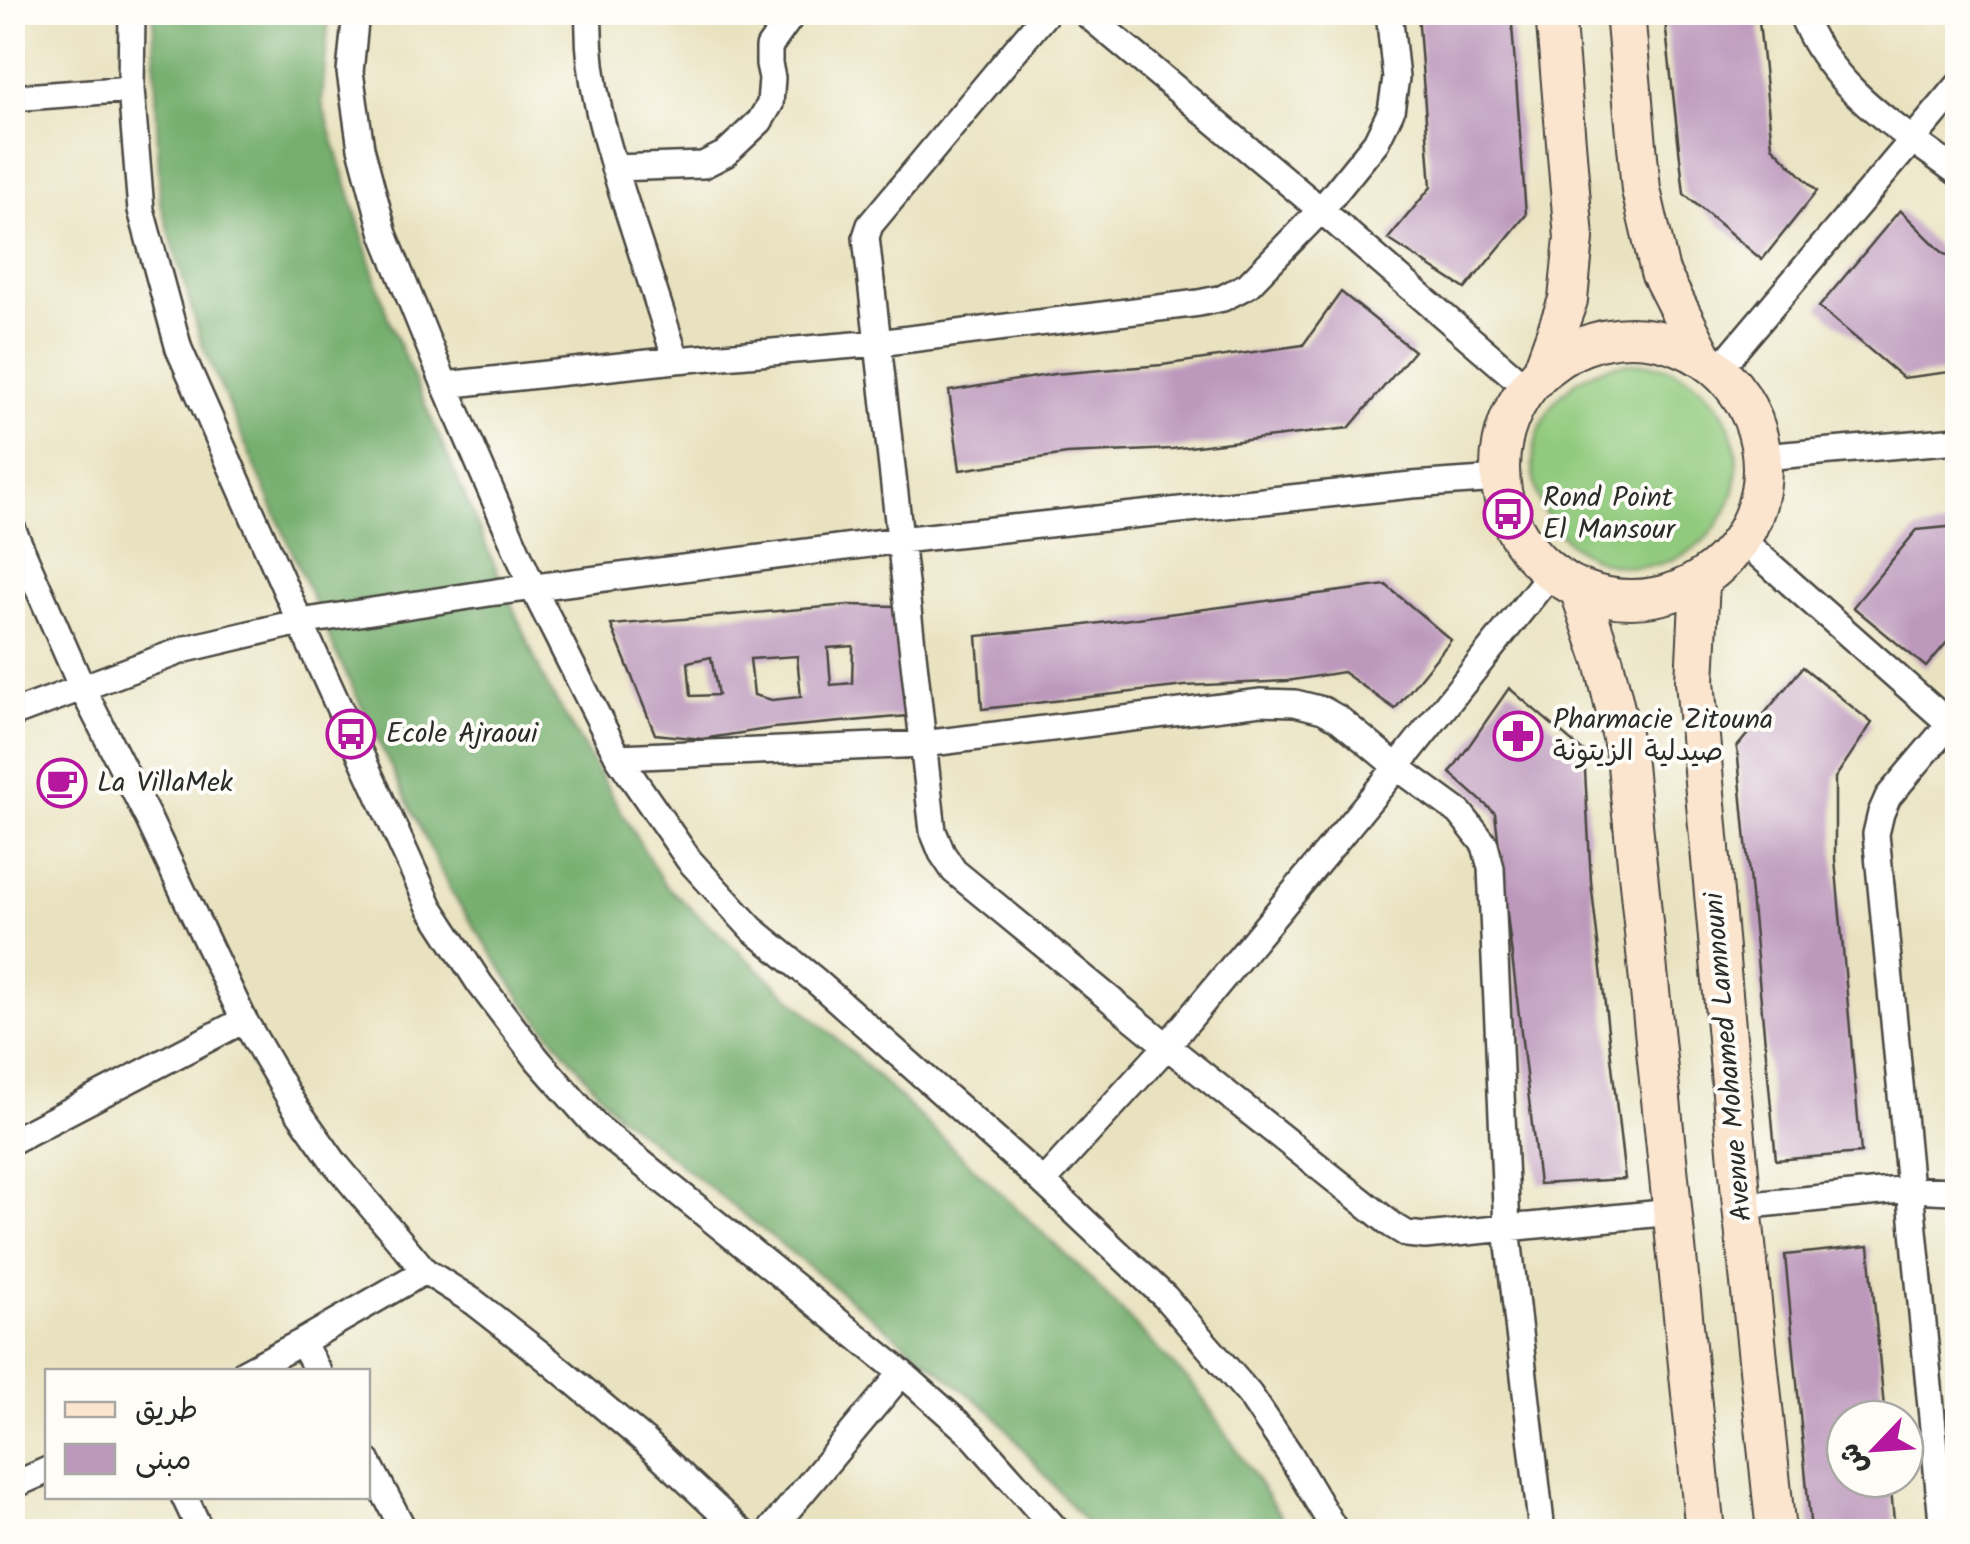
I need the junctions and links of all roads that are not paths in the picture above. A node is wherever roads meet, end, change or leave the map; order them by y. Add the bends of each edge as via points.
1 (132, 12) edge
2 (356, 12) edge
3 (590, 12) edge
4 (794, 12) edge
5 (1046, 12) edge
6 (1084, 12) edge
7 (1389, 12) edge
8 (1554, 12) edge
9 (1625, 12) edge
10 (1801, 12) edge
11 (1958, 86) edge
12 (131, 89) junction
13 (12, 98) edge
14 (1914, 140) junction
15 (614, 168) junction
16 (1958, 174) edge
17 (1321, 210) junction
18 (878, 343) junction
19 (676, 360) junction
20 (1711, 363) junction
21 (1535, 378) junction
22 (445, 385) junction
23 (1958, 440) edge
24 (1763, 456) junction
25 (1500, 478) junction
26 (12, 528) edge
27 (900, 540) junction
28 (1742, 540) junction
29 (1565, 581) junction
30 (1700, 582) junction
31 (533, 588) junction
32 (300, 622) junction
33 (82, 688) junction
34 (12, 714) edge
35 (1955, 722) edge
36 (923, 744) junction
37 (618, 757) junction
38 (1397, 767) junction
39 (244, 1020) junction
40 (1167, 1046) junction
41 (12, 1141) edge
42 (1043, 1182) junction
43 (1910, 1189) junction
44 (1958, 1194) edge
45 (1742, 1206) junction
46 (1674, 1212) junction
47 (1507, 1228) junction
48 (424, 1271) junction
49 (302, 1342) junction
50 (251, 1369) edge
51 (316, 1369) edge
52 (902, 1373) junction
53 (370, 1466) edge
54 (45, 1471) edge
55 (12, 1486) edge
56 (185, 1499) edge
57 (201, 1532) edge
58 (405, 1532) edge
59 (742, 1532) edge
60 (769, 1532) edge
61 (1058, 1532) edge
62 (1336, 1532) edge
63 (1542, 1532) edge
64 (1706, 1532) edge
65 (1776, 1532) edge
66 (1943, 1532) edge

1 - 12 street
2 - 22 street via 350,72 361,148 384,234
3 - 15 street via 591,71
4 - 15 street via 769,47 770,104 725,154 703,164
5 - 18 street via 870,225 866,249
6 - 17 street
7 - 17 street via 1396,78 1391,111 1376,142
8 - 21 street via 1574,238 1568,300
9 - 20 street via 1642,190 1660,272
10 - 14 street via 1836,75
11 - 14 street
12 - 13 street
12 - 32 street via 141,210 179,350
14 - 16 street
14 - 20 street
15 - 19 street
17 - 18 street via 1248,285 1222,298
17 - 21 street
18 - 19 street
18 - 27 street
19 - 22 street
20 - 21 street via 1664,340 1621,336 1579,346
20 - 24 street via 1740,394
21 - 25 street via 1510,415
22 - 31 street
23 - 24 street
24 - 28 street via 1755,514
25 - 27 street
25 - 29 street via 1508,514 1526,547
26 - 33 street
27 - 31 street
27 - 36 street
28 - 30 street
28 - 35 street
29 - 30 street via 1609,598 1640,600
29 - 38 street
29 - 46 street via 1604,662 1626,755
30 - 45 street, Avenue Mohamed Lamnouni via 1695,681
31 - 32 street
31 - 37 street
32 - 33 street via 186,649
32 - 52 street via 430,907 538,1060 597,1126
33 - 34 street
33 - 39 street
35 - 43 street via 1888,798 1876,834
36 - 37 street
36 - 38 street via 1295,703 1339,719
36 - 40 street via 933,831 954,872
37 - 42 street via 690,860 752,929
38 - 40 street
38 - 47 street via 1460,813 1485,845 1491,868
39 - 41 street
39 - 48 street via 334,1162
40 - 42 street
40 - 47 street via 1407,1234
42 - 62 street via 1165,1297 1249,1394
43 - 44 street
43 - 45 street
43 - 66 street
45 - 65 street, Avenue Mohamed Lamnouni
46 - 47 street
46 - 64 street
47 - 63 street
48 - 49 street
48 - 59 street via 546,1359
49 - 50 street
49 - 51 street
52 - 60 street
52 - 61 street via 973,1436
53 - 58 street
54 - 55 street
56 - 57 street

